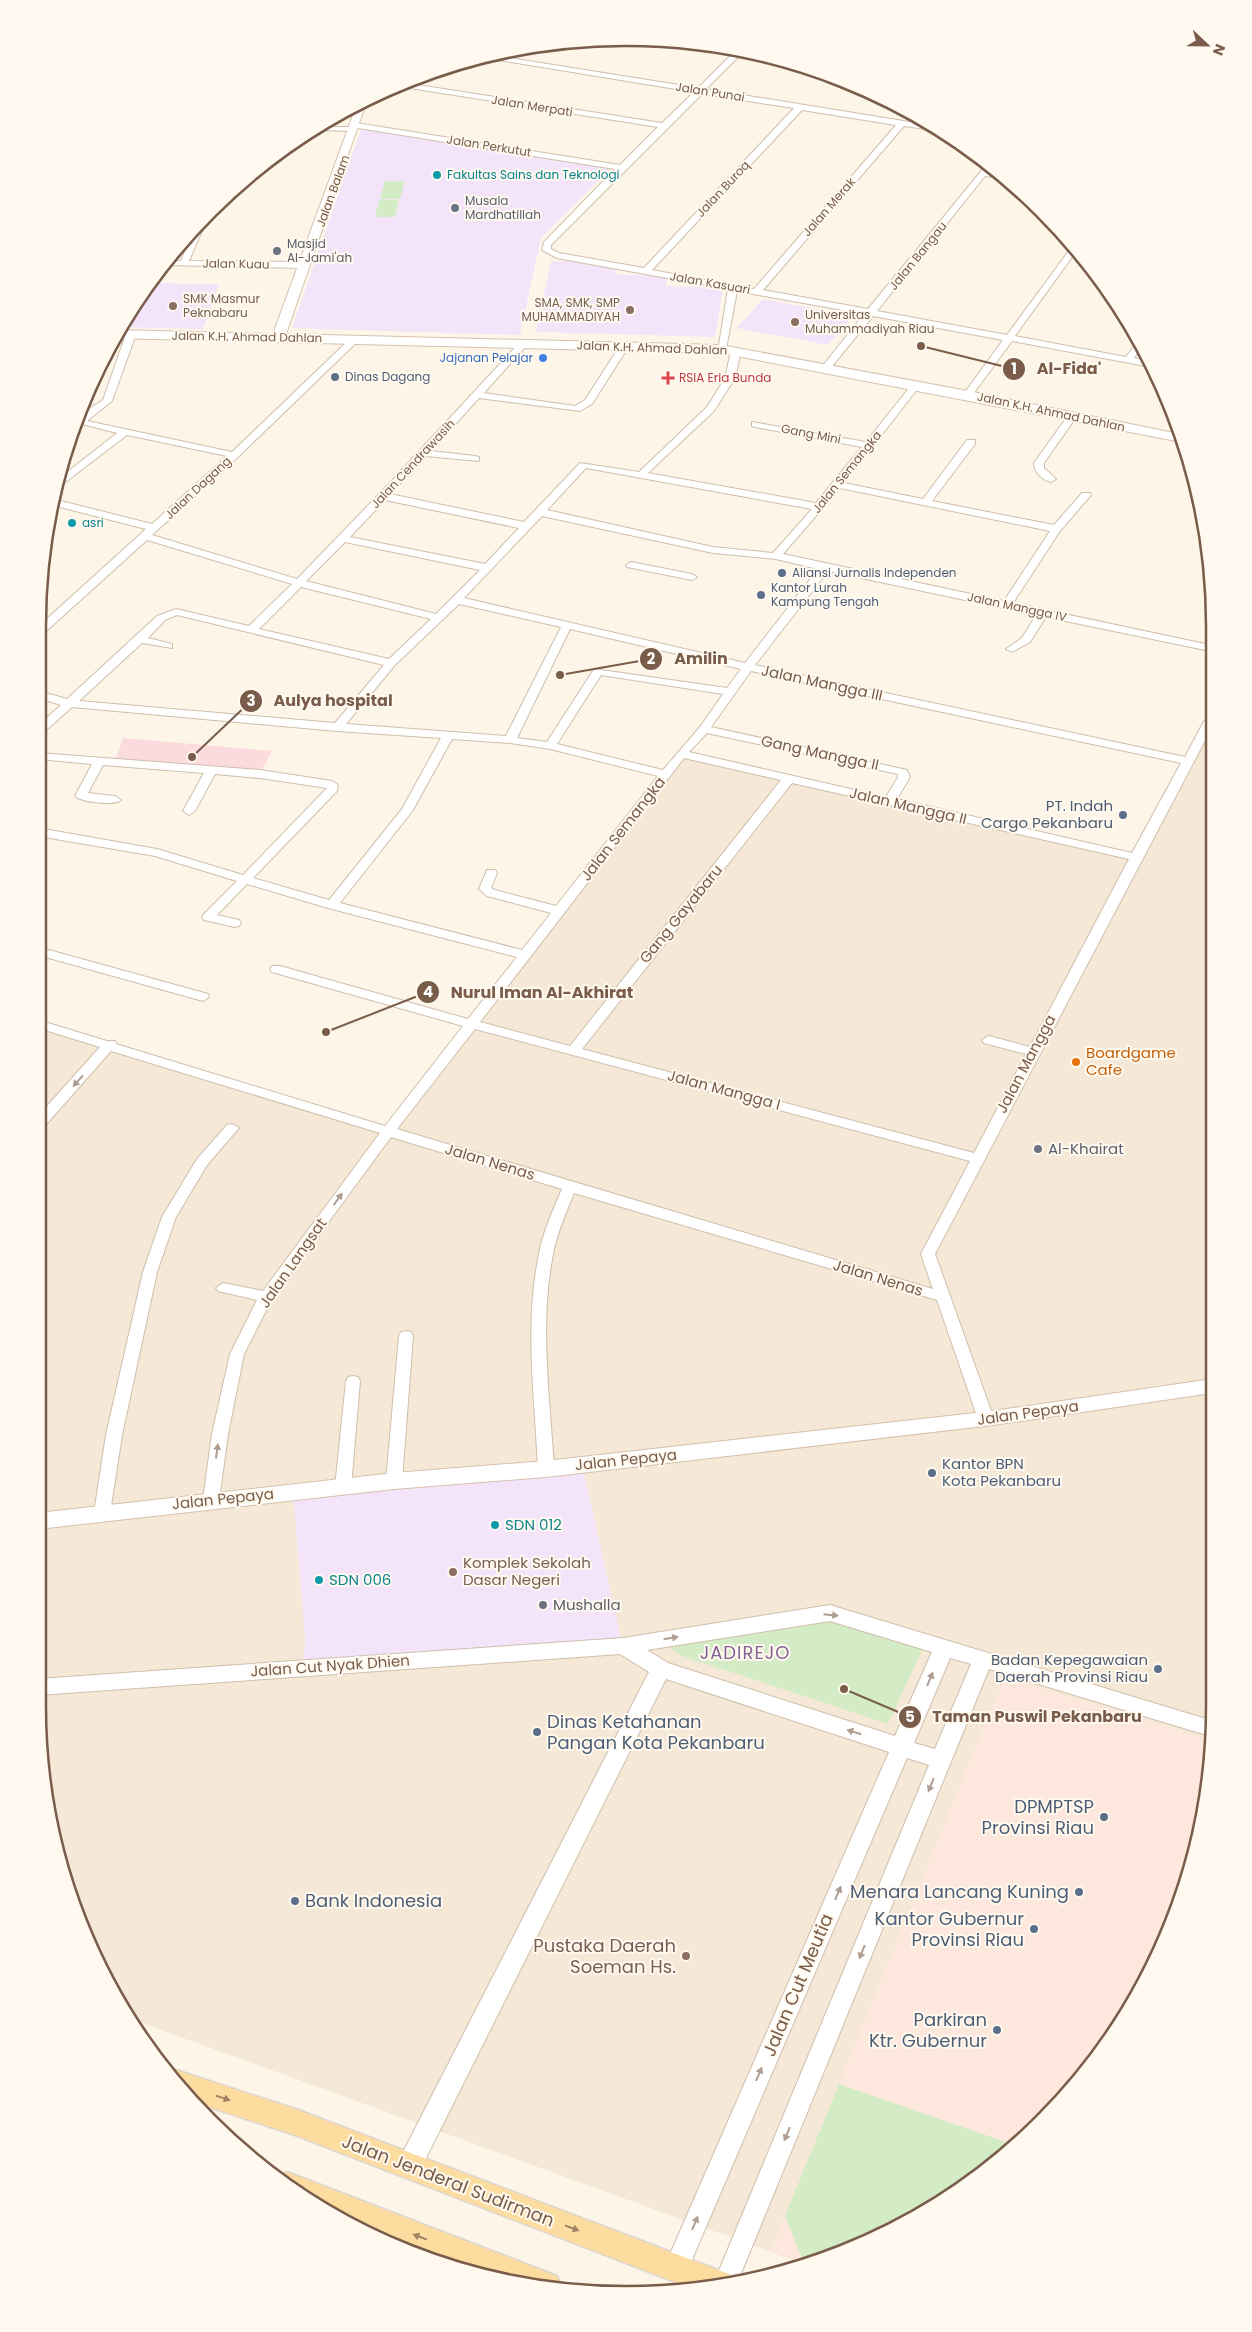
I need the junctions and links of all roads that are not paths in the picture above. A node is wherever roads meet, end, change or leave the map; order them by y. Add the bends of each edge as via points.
1 (735, 56) edge
2 (504, 59) edge
3 (411, 88) edge
4 (700, 91) junction
5 (800, 107) junction
6 (360, 111) edge
7 (902, 123) junction
8 (665, 126) junction
9 (919, 126) edge
10 (355, 127) junction
11 (329, 128) edge
12 (622, 168) junction
13 (985, 171) edge
14 (194, 240) edge
15 (1070, 254) edge
16 (174, 263) edge
17 (184, 263) junction
18 (306, 265) junction
19 (646, 272) junction
20 (733, 288) junction
21 (757, 291) junction
22 (872, 314) junction
23 (125, 334) edge
24 (131, 334) junction
25 (278, 338) junction
26 (1010, 338) junction
27 (354, 340) junction
28 (524, 344) junction
29 (624, 346) junction
30 (721, 349) junction
31 (1135, 350) edge
32 (736, 351) junction
33 (1129, 359) junction
34 (1142, 362) edge
35 (826, 368) junction
36 (916, 386) junction
37 (478, 395) junction
38 (968, 395) junction
39 (1072, 416) junction
40 (84, 421) edge
41 (83, 422) edge
42 (755, 424) dead end
43 (124, 433) junction
44 (1174, 437) edge
45 (971, 442) dead end
46 (867, 445) junction
47 (425, 453) junction
48 (234, 455) junction
49 (475, 459) dead end
50 (641, 475) junction
51 (65, 479) edge
52 (1051, 479) dead end
53 (836, 484) junction
54 (1086, 495) dead end
55 (383, 496) junction
56 (927, 501) junction
57 (59, 504) edge
58 (819, 507) junction
59 (540, 512) junction
60 (527, 526) junction
61 (155, 528) junction
62 (1056, 529) junction
63 (145, 536) junction
64 (343, 539) junction
65 (776, 556) junction
66 (632, 565) dead end
67 (825, 567) junction
68 (488, 568) junction
69 (692, 577) dead end
70 (300, 583) junction
71 (457, 600) junction
72 (1007, 604) junction
73 (1043, 612) junction
74 (439, 618) junction
75 (46, 626) edge
76 (566, 626) junction
77 (251, 630) junction
78 (140, 640) junction
79 (168, 646) dead end
80 (1206, 647) edge
81 (1012, 649) dead end
82 (391, 663) junction
83 (748, 667) junction
84 (730, 692) junction
85 (46, 696) edge
86 (68, 703) junction
87 (46, 724) edge
88 (338, 728) junction
89 (1206, 728) edge
90 (704, 729) junction
91 (448, 736) junction
92 (510, 740) junction
93 (550, 746) junction
94 (680, 754) junction
95 (46, 757) edge
96 (1188, 762) junction
97 (98, 763) junction
98 (211, 770) junction
99 (665, 774) junction
100 (789, 778) junction
101 (114, 800) dead end
102 (889, 802) junction
103 (189, 811) dead end
104 (46, 833) edge
105 (1136, 857) junction
106 (491, 873) dead end
107 (246, 879) junction
108 (332, 905) junction
109 (559, 911) junction
110 (235, 923) dead end
111 (46, 953) edge
112 (525, 954) junction
113 (276, 969) dead end
114 (203, 997) dead end
115 (472, 1024) junction
116 (46, 1026) edge
117 (989, 1040) dead end
118 (110, 1044) junction
119 (574, 1050) junction
120 (1033, 1052) junction
121 (46, 1116) edge
122 (232, 1128) dead end
123 (389, 1130) junction
124 (977, 1158) junction
125 (570, 1187) junction
126 (223, 1288) dead end
127 (266, 1297) junction
128 (943, 1298) junction
129 (406, 1336) dead end
130 (353, 1381) dead end
131 (1206, 1387) edge
132 (986, 1419) junction
133 (546, 1469) junction
134 (394, 1481) junction
135 (343, 1487) junction
136 (211, 1500) junction
137 (102, 1513) junction
138 (46, 1520) edge
139 (623, 1646) junction
140 (944, 1648) junction
141 (983, 1659) junction
142 (661, 1669) junction
143 (46, 1686) edge
144 (1205, 1727) edge
145 (901, 1747) junction
146 (942, 1760) junction
147 (190, 2087) edge
148 (409, 2166) junction
149 (323, 2200) edge
150 (676, 2268) junction
151 (521, 2276) edge
152 (728, 2277) edge
153 (708, 2280) edge

1 - 4 street, Jalan Kasuari
2 - 4 street, Jalan Punai
3 - 8 street, Jalan Merpati
4 - 5 street, Jalan Punai
4 - 8 street, Jalan Kasuari
5 - 7 street, Jalan Punai
5 - 19 street, Jalan Buroq
6 - 10 main road, Jalan Balam
7 - 9 street, Jalan Punai
7 - 21 street, Jalan Merak
8 - 12 street, Jalan Kasuari
10 - 11 street, Jalan Perkutut
10 - 12 street, Jalan Perkutut
10 - 18 main road, Jalan Balam
12 - 19 street, Jalan Kasuari via 570,219 547,244 546,250 557,255
13 - 22 street, Jalan Bangau
14 - 17 street
15 - 26 street
16 - 17 street, Jalan Kuau
17 - 18 street, Jalan Kuau
18 - 25 main road, Jalan Balam
19 - 20 street, Jalan Kasuari
20 - 21 street, Jalan Kasuari
20 - 30 street
21 - 22 street, Jalan Kasuari
22 - 26 street, Jalan Kasuari
22 - 35 street, Jalan Bangau
23 - 24 main road, Jalan K.H. Ahmad Dahlan
24 - 25 main road, Jalan K.H. Ahmad Dahlan
24 - 40 street via 108,401 90,412
25 - 27 main road, Jalan K.H. Ahmad Dahlan
26 - 33 street, Jalan Kasuari
26 - 38 street
27 - 28 main road, Jalan K.H. Ahmad Dahlan
27 - 48 street, Jalan Dagang
28 - 29 main road, Jalan K.H. Ahmad Dahlan
28 - 37 street, Jalan Cendrawasih
29 - 30 main road, Jalan K.H. Ahmad Dahlan
29 - 37 street via 589,402 577,409
30 - 32 main road, Jalan K.H. Ahmad Dahlan
31 - 33 street
32 - 35 main road, Jalan K.H. Ahmad Dahlan
32 - 50 street via 730,378 710,409
33 - 34 street, Jalan Kasuari
35 - 36 main road, Jalan K.H. Ahmad Dahlan
36 - 38 main road, Jalan K.H. Ahmad Dahlan
36 - 46 street, Jalan Semangka
37 - 47 street, Jalan Cendrawasih
38 - 39 main road, Jalan K.H. Ahmad Dahlan
39 - 44 main road, Jalan K.H. Ahmad Dahlan
39 - 52 street via 1038,463 1039,469
41 - 43 street
42 - 46 street, Gang Mini
43 - 48 street
43 - 51 street
45 - 56 street
46 - 53 street, Jalan Semangka
47 - 49 street
47 - 55 street, Jalan Cendrawasih
48 - 61 street, Jalan Dagang
50 - 58 street
50 - 59 street via 584,465
53 - 56 street
53 - 58 street, Jalan Semangka
54 - 62 street
55 - 60 street
55 - 64 street, Jalan Cendrawasih
56 - 62 street
57 - 61 street
58 - 65 street, Jalan Semangka
59 - 60 street
59 - 65 street via 713,550
60 - 68 street
61 - 63 street, Jalan Dagang
62 - 72 street
63 - 70 street
63 - 75 street, Jalan Dagang
64 - 68 street
64 - 70 street, Jalan Cendrawasih
65 - 67 street
66 - 69 street
67 - 72 street, Jalan Mangga IV
67 - 83 street, Jalan Semangka
68 - 71 street
70 - 74 street
70 - 77 street, Jalan Cendrawasih
71 - 74 street
71 - 76 street, Jalan Mangga III
72 - 73 street, Jalan Mangga IV
73 - 80 street, Jalan Mangga IV
73 - 81 street via 1026,640
74 - 82 street
76 - 83 street, Jalan Mangga III
76 - 92 street
77 - 78 street via 176,612 161,618
77 - 82 street
78 - 79 street
78 - 86 street
82 - 88 street
83 - 84 street, Jalan Semangka
83 - 96 street, Jalan Mangga III
84 - 90 street, Jalan Semangka
84 - 93 street via 598,671
85 - 86 street
86 - 87 street
86 - 88 street
88 - 91 street
89 - 96 street, Jalan Mangga
90 - 94 street, Jalan Semangka
90 - 102 street, Gang Mangga II via 902,772 904,777
91 - 92 street
91 - 108 street via 407,810
92 - 93 street
93 - 99 street
94 - 99 street, Jalan Semangka
94 - 100 street, Jalan Mangga II
95 - 97 street
96 - 105 street, Jalan Mangga
97 - 98 street
97 - 101 street via 81,796
98 - 103 street
98 - 107 street via 260,774 334,787
99 - 109 street, Jalan Semangka
100 - 102 street, Jalan Mangga II
100 - 119 street, Gang Gayabaru
102 - 105 street, Jalan Mangga II
104 - 107 street via 157,853
105 - 120 street, Jalan Mangga
106 - 109 street via 486,889 491,893
107 - 108 street
107 - 110 street via 208,918
108 - 112 street
109 - 112 street, Jalan Semangka
111 - 114 street
112 - 115 street, Jalan Semangka
113 - 115 street, Jalan Mangga I
115 - 119 street, Jalan Mangga I
115 - 123 street, Jalan Semangka
116 - 118 street, Jalan Nenas
117 - 120 street
118 -> 121 street
118 - 123 street, Jalan Nenas
119 - 124 street, Jalan Mangga I
120 - 124 street, Jalan Mangga
122 - 137 street via 202,1162 169,1217 150,1272 114,1436
123 - 125 street, Jalan Nenas
127 -> 123 street, Jalan Langsat
124 - 128 street, Jalan Mangga via 928,1254
125 - 128 street, Jalan Nenas
125 - 133 street via 544,1262 540,1317
126 - 127 street
136 -> 127 street, Jalan Langsat via 220,1434 237,1354
128 - 132 street, Jalan Mangga
129 - 134 street
130 - 135 street
131 - 132 main road, Jalan Pepaya
132 - 133 main road, Jalan Pepaya
133 - 134 main road, Jalan Pepaya
134 - 135 main road, Jalan Pepaya
135 - 136 main road, Jalan Pepaya
136 - 137 main road, Jalan Pepaya
137 - 138 main road, Jalan Pepaya
139 -> 140 street, Jalan Cut Nyak Dhien via 830,1613
139 - 142 street
139 - 143 street, Jalan Cut Nyak Dhien
140 - 141 street
145 -> 140 street, Jalan Cut Meutia
141 - 144 street
141 - 146 street
145 -> 142 street
142 - 148 street
145 - 146 street
150 -> 145 street, Jalan Cut Meutia
146 -> 152 street
147 -> 148 main road, Jalan Jenderal Sudirman via 298,2123
148 -> 150 main road, Jalan Jenderal Sudirman
151 -> 149 main road
150 - 153 main road, Jalan Jenderal Sudirman

